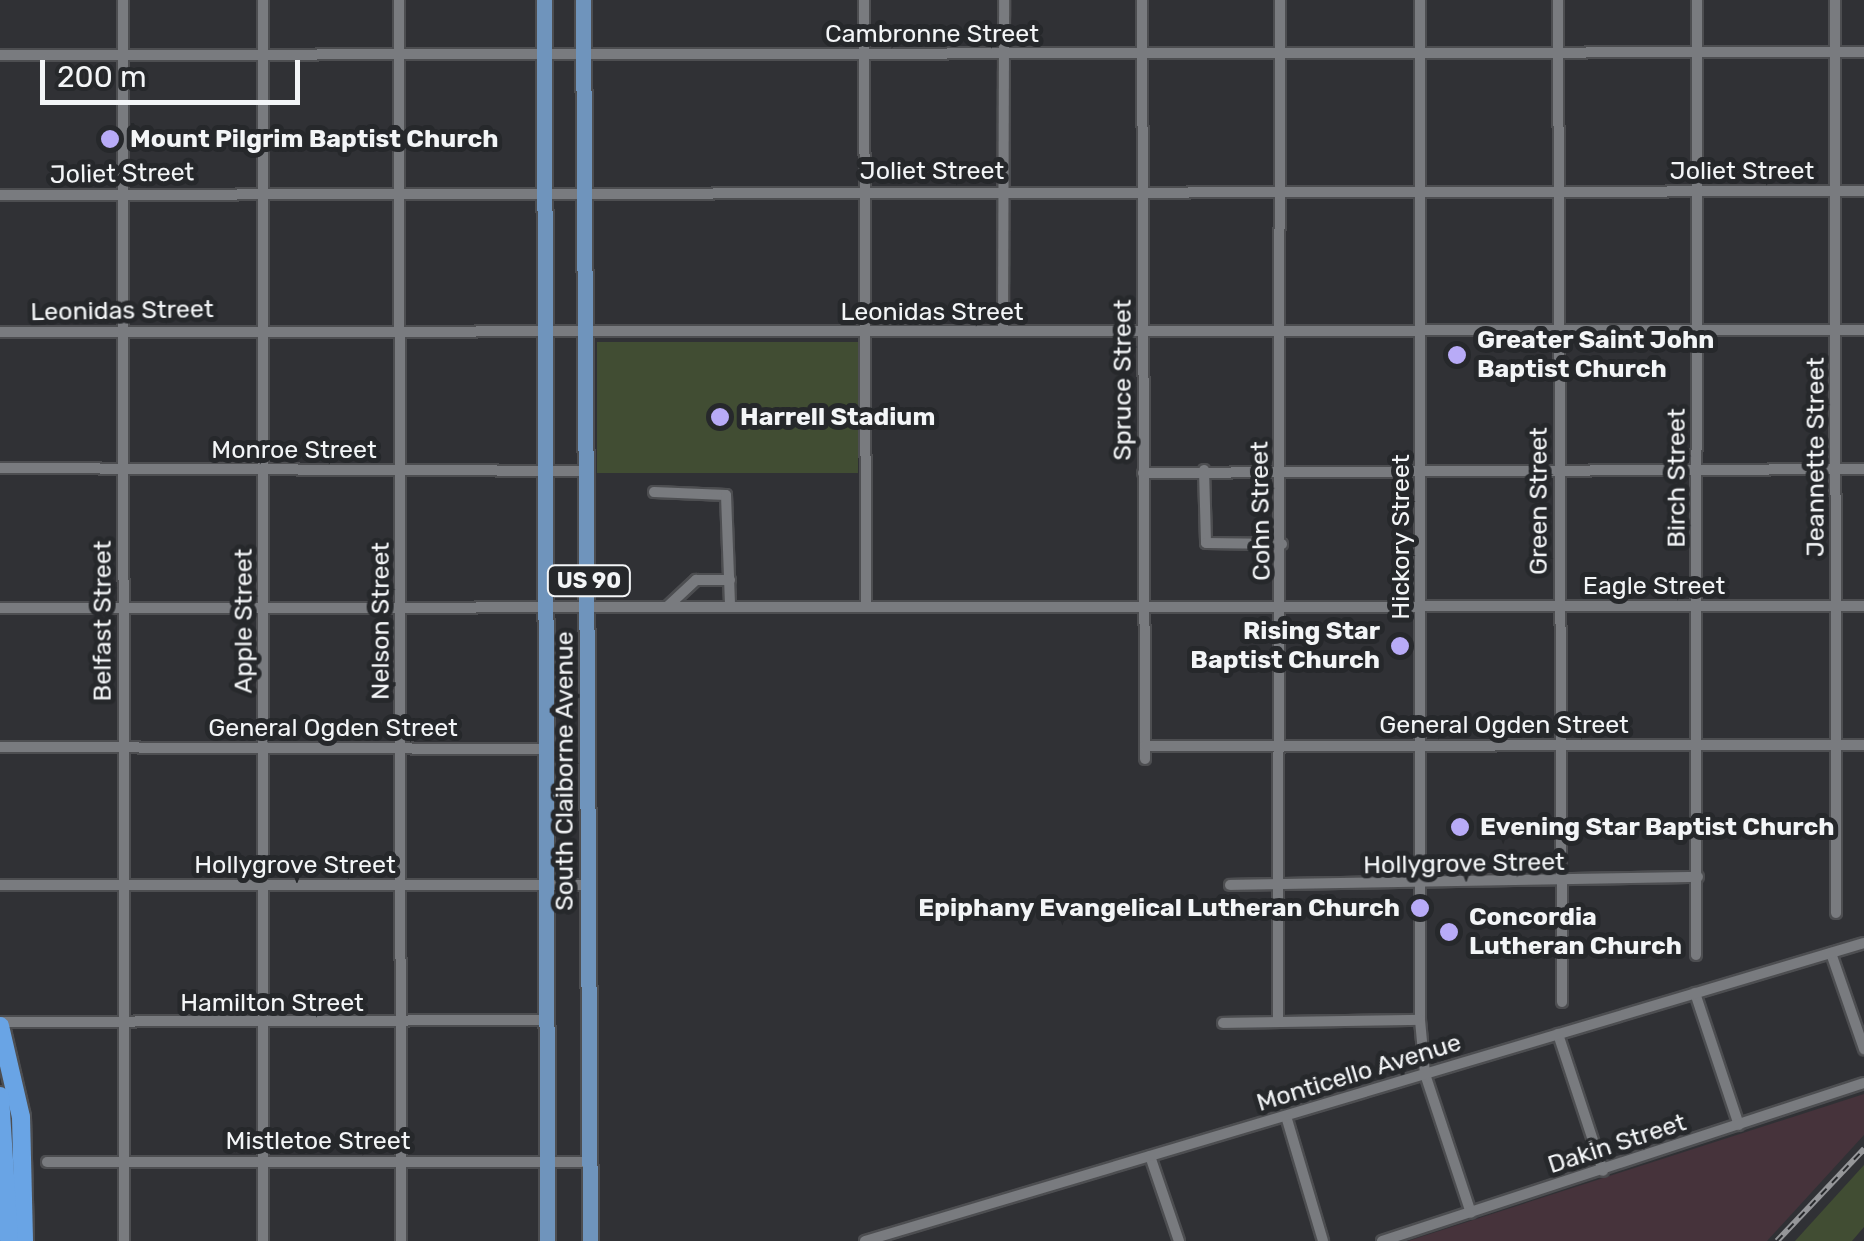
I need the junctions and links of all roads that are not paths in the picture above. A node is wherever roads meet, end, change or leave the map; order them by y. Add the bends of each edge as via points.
1 (123, 0) edge
2 (262, 0) edge
3 (399, 0) edge
4 (544, 0) edge
5 (583, 0) edge
6 (864, 0) edge
7 (1004, 0) edge
8 (1142, 0) edge
9 (1280, 0) edge
10 (1420, 0) edge
11 (1558, 0) edge
12 (1696, 0) edge
13 (1835, 0) edge
14 (1835, 52) junction
15 (1864, 52) edge
16 (1420, 53) junction
17 (1558, 53) junction
18 (1697, 53) junction
19 (123, 54) junction
20 (544, 54) junction
21 (583, 54) junction
22 (864, 54) junction
23 (1004, 54) junction
24 (1142, 54) junction
25 (1280, 54) junction
26 (0, 55) edge
27 (263, 55) junction
28 (400, 56) junction
29 (862, 191) junction
30 (1004, 191) junction
31 (1143, 191) junction
32 (1280, 191) junction
33 (1420, 191) junction
34 (1558, 191) junction
35 (1697, 191) junction
36 (1836, 191) junction
37 (1864, 191) edge
38 (262, 192) junction
39 (584, 192) junction
40 (398, 193) junction
41 (544, 193) junction
42 (122, 194) junction
43 (0, 195) edge
44 (122, 330) junction
45 (264, 330) junction
46 (1559, 330) junction
47 (1697, 330) junction
48 (1836, 330) junction
49 (1864, 330) edge
50 (401, 331) junction
51 (545, 331) junction
52 (1003, 331) junction
53 (1420, 331) junction
54 (0, 332) edge
55 (586, 332) junction
56 (864, 332) junction
57 (1280, 332) junction
58 (1143, 333) junction
59 (0, 468) edge
60 (123, 468) junction
61 (1559, 469) junction
62 (1697, 469) junction
63 (1836, 469) junction
64 (1864, 469) edge
65 (262, 470) junction
66 (400, 470) junction
67 (546, 470) junction
68 (1204, 470) junction
69 (1280, 470) junction
70 (1421, 470) junction
71 (588, 471) junction
72 (1143, 473) junction
73 (654, 492) dead end
74 (1282, 544) junction
75 (730, 580) junction
76 (866, 604) junction
77 (730, 606) junction
78 (1282, 606) junction
79 (1559, 606) junction
80 (1698, 606) junction
81 (1836, 606) junction
82 (1864, 606) edge
83 (401, 607) junction
84 (666, 607) junction
85 (1422, 607) junction
86 (0, 608) edge
87 (123, 609) junction
88 (264, 609) junction
89 (545, 609) junction
90 (589, 609) junction
91 (1144, 609) junction
92 (1282, 745) junction
93 (1421, 745) junction
94 (1559, 745) junction
95 (1698, 745) junction
96 (1836, 745) junction
97 (1864, 745) edge
98 (1144, 746) junction
99 (123, 747) junction
100 (264, 747) junction
101 (402, 747) junction
102 (0, 748) edge
103 (545, 749) junction
104 (1145, 759) dead end
105 (1698, 877) junction
106 (1420, 883) junction
107 (1559, 883) junction
108 (545, 884) junction
109 (590, 884) junction
110 (1230, 884) dead end
111 (0, 885) edge
112 (123, 885) junction
113 (264, 885) junction
114 (402, 885) junction
115 (1283, 886) junction
116 (1836, 913) dead end
117 (1864, 944) edge
118 (1830, 954) junction
119 (1696, 955) dead end
120 (1695, 993) junction
121 (1562, 1002) dead end
122 (545, 1020) junction
123 (1420, 1020) junction
124 (402, 1022) junction
125 (1278, 1022) junction
126 (124, 1023) junction
127 (0, 1024) edge
128 (264, 1024) junction
129 (1224, 1024) dead end
130 (1558, 1034) junction
131 (1864, 1049) edge
132 (1425, 1074) junction
133 (1864, 1084) edge
134 (0, 1096) edge
135 (1286, 1116) junction
136 (1739, 1125) junction
137 (1150, 1156) junction
138 (546, 1160) junction
139 (124, 1161) junction
140 (402, 1161) junction
141 (47, 1162) dead end
142 (264, 1162) junction
143 (590, 1162) junction
144 (1603, 1171) junction
145 (1471, 1213) junction
146 (548, 1239) edge
147 (9, 1241) edge
148 (24, 1241) edge
149 (124, 1241) edge
150 (263, 1241) edge
151 (401, 1241) edge
152 (590, 1241) edge
153 (865, 1241) edge
154 (1179, 1241) edge
155 (1324, 1241) edge
156 (1382, 1241) edge

1 - 19 street, Belfast Street
2 - 27 street, Apple Street
3 - 28 street, Nelson Street
4 - 20 main road, South Claiborne Avenue / US 90
5 - 21 main road, South Claiborne Avenue / US 90
6 - 22 street
7 - 23 street
8 - 24 street, Spruce Street
9 - 25 street, Cohn Street
10 - 16 street, Hickory Street
11 - 17 street, Green Street
12 - 18 street, Birch Street
13 - 14 street, Jeannette Street
14 - 15 street, Cambronne Street
14 - 18 street, Cambronne Street
14 - 36 street, Jeannette Street
16 - 17 street, Cambronne Street
16 - 25 street, Cambronne Street
16 - 33 street, Hickory Street
17 - 18 street, Cambronne Street
17 - 34 street, Green Street
18 - 35 street, Birch Street
19 - 26 street, Cambronne Street
19 - 27 street, Cambronne Street
19 - 42 street, Belfast Street
20 - 21 street, Cambronne Street
20 - 28 street, Cambronne Street
20 - 41 main road, South Claiborne Avenue / US 90
21 - 22 street, Cambronne Street
21 - 39 main road, South Claiborne Avenue / US 90
22 - 23 street, Cambronne Street
22 - 29 street
23 - 24 street, Cambronne Street
23 - 30 street
24 - 25 street, Cambronne Street
24 - 31 street, Spruce Street
25 - 32 street, Cohn Street
27 - 28 street, Cambronne Street
27 - 38 street, Apple Street
28 - 40 street, Nelson Street
29 - 30 street, Joliet Street
29 - 39 street, Joliet Street
29 - 56 street
30 - 31 street, Joliet Street
30 - 52 street
31 - 32 street, Joliet Street
31 - 58 street, Spruce Street
32 - 33 street, Joliet Street
32 - 57 street, Cohn Street
33 - 34 street, Joliet Street
33 - 53 street, Hickory Street
34 - 35 street, Joliet Street
34 - 46 street, Green Street
35 - 36 street, Joliet Street
35 - 47 street, Birch Street
36 - 37 street, Joliet Street
36 - 48 street, Jeannette Street
38 - 40 street, Joliet Street
38 - 42 street, Joliet Street
38 - 45 street, Apple Street
39 - 41 street, Joliet Street
39 - 55 main road, South Claiborne Avenue / US 90
40 - 41 street, Joliet Street
40 - 50 street, Nelson Street
41 - 51 main road, South Claiborne Avenue / US 90
42 - 43 street, Joliet Street
42 - 44 street, Belfast Street
44 - 45 street, Leonidas Street
44 - 54 street, Leonidas Street
44 - 60 street, Belfast Street
45 - 50 street, Leonidas Street
45 - 65 street, Apple Street
46 - 47 street, Leonidas Street
46 - 53 street, Leonidas Street
46 - 61 street, Green Street
47 - 48 street, Leonidas Street
47 - 62 street, Birch Street
48 - 49 street, Leonidas Street
48 - 63 street, Jeannette Street
50 - 51 street, Leonidas Street
50 - 66 street, Nelson Street
51 - 55 street, Leonidas Street
51 - 67 main road, South Claiborne Avenue / US 90
52 - 56 street, Leonidas Street
52 - 58 street, Leonidas Street
53 - 57 street, Leonidas Street
53 - 70 street, Hickory Street
55 - 56 street, Leonidas Street
55 - 71 main road, South Claiborne Avenue / US 90
56 - 76 street
57 - 58 street, Leonidas Street
57 - 69 street, Cohn Street
58 - 72 street, Spruce Street
59 - 60 street, Monroe Street
60 - 65 street, Monroe Street
60 - 87 street, Belfast Street
61 - 62 street
61 - 70 street
61 - 79 street, Green Street
62 - 63 street
62 - 80 street, Birch Street
63 - 64 street
63 - 81 street, Jeannette Street
65 - 66 street, Monroe Street
65 - 88 street, Apple Street
66 - 67 street, Monroe Street
66 - 83 street, Nelson Street
67 - 71 street, Monroe Street
67 - 89 main road, South Claiborne Avenue / US 90
68 - 69 street
68 - 72 street
68 - 74 street via 1206,543
69 - 70 street
69 - 74 street, Cohn Street
70 - 85 street, Hickory Street
71 - 90 main road, South Claiborne Avenue / US 90
72 - 91 street, Spruce Street
73 - 75 street via 726,495
74 - 78 street, Cohn Street
75 - 77 street
75 - 84 street via 696,580
76 - 77 street, Eagle Street
76 - 91 street, Eagle Street
77 - 84 street, Eagle Street
78 - 85 street, Eagle Street
78 - 91 street, Eagle Street
78 - 92 street, Cohn Street
79 - 80 street, Eagle Street
79 - 85 street, Eagle Street
79 - 94 street, Green Street
80 - 81 street, Eagle Street
80 - 95 street, Birch Street
81 - 82 street, Eagle Street
81 - 96 street, Jeannette Street
83 - 88 street
83 - 89 street
83 - 101 street, Nelson Street
84 - 90 street, Eagle Street
85 - 93 street, Hickory Street
86 - 87 street
87 - 88 street
87 - 99 street, Belfast Street
88 - 100 street, Apple Street
89 - 90 street
89 - 103 main road, South Claiborne Avenue / US 90
90 - 109 main road, South Claiborne Avenue / US 90
91 - 98 street, Spruce Street
92 - 93 street, General Ogden Street
92 - 98 street, General Ogden Street
92 - 115 street, Cohn Street
93 - 94 street, General Ogden Street
93 - 106 street, Hickory Street
94 - 95 street, General Ogden Street
94 - 107 street, Green Street
95 - 96 street, General Ogden Street
95 - 105 street, Birch Street
96 - 97 street, General Ogden Street
96 - 116 street, Jeannette Street
98 - 104 street, Spruce Street
99 - 100 street, General Ogden Street
99 - 102 street, General Ogden Street
99 - 112 street, Belfast Street
100 - 101 street, General Ogden Street
100 - 113 street, Apple Street
101 - 103 street, General Ogden Street
101 - 114 street, Nelson Street
103 - 108 main road, South Claiborne Avenue / US 90
105 - 107 street, Hollygrove Street
105 - 119 street, Birch Street
106 - 107 street, Hollygrove Street
106 - 115 street, Hollygrove Street
106 - 123 street, Hickory Street
107 - 121 street, Green Street
108 - 109 street, Hollygrove Street
108 - 114 street, Hollygrove Street
108 - 122 main road, South Claiborne Avenue / US 90
109 - 143 main road, South Claiborne Avenue / US 90
110 - 115 street, Hollygrove Street
111 - 112 street, Hollygrove Street
112 - 113 street, Hollygrove Street
112 - 126 street, Belfast Street
113 - 114 street, Hollygrove Street
113 - 128 street, Apple Street
114 - 124 street, Nelson Street
115 - 125 street, Cohn Street
117 - 118 street, Monticello Avenue
118 - 120 street, Monticello Avenue
118 - 131 street
120 - 130 street, Monticello Avenue
120 - 136 street
122 - 124 street, Hamilton Street
122 - 138 main road, South Claiborne Avenue / US 90
123 - 125 street
123 - 132 street, Hickory Street
124 - 128 street, Hamilton Street
124 - 140 street, Nelson Street
125 - 129 street
126 - 127 street, Hamilton Street
126 - 128 street, Hamilton Street
126 - 139 street, Belfast Street
127 - 148 highway via 20,1117
128 - 142 street, Apple Street
130 - 132 street, Monticello Avenue
130 - 144 street
132 - 135 street, Monticello Avenue
132 - 145 street, Hickory Street
133 - 136 street, Dakin Street
134 - 147 highway
135 - 137 street, Monticello Avenue
135 - 155 street
136 - 144 street, Dakin Street
137 - 153 street, Monticello Avenue
137 - 154 street
138 - 140 street, Mistletoe Street
138 - 143 street, Mistletoe Street
138 - 146 main road, South Claiborne Avenue / US 90
139 - 141 street, Mistletoe Street
139 - 142 street, Mistletoe Street
139 - 149 street, Belfast Street
140 - 142 street, Mistletoe Street
140 - 151 street, Nelson Street
142 - 150 street, Apple Street
143 - 152 main road, South Claiborne Avenue / US 90
144 - 145 street, Dakin Street
145 - 156 street, Dakin Street

